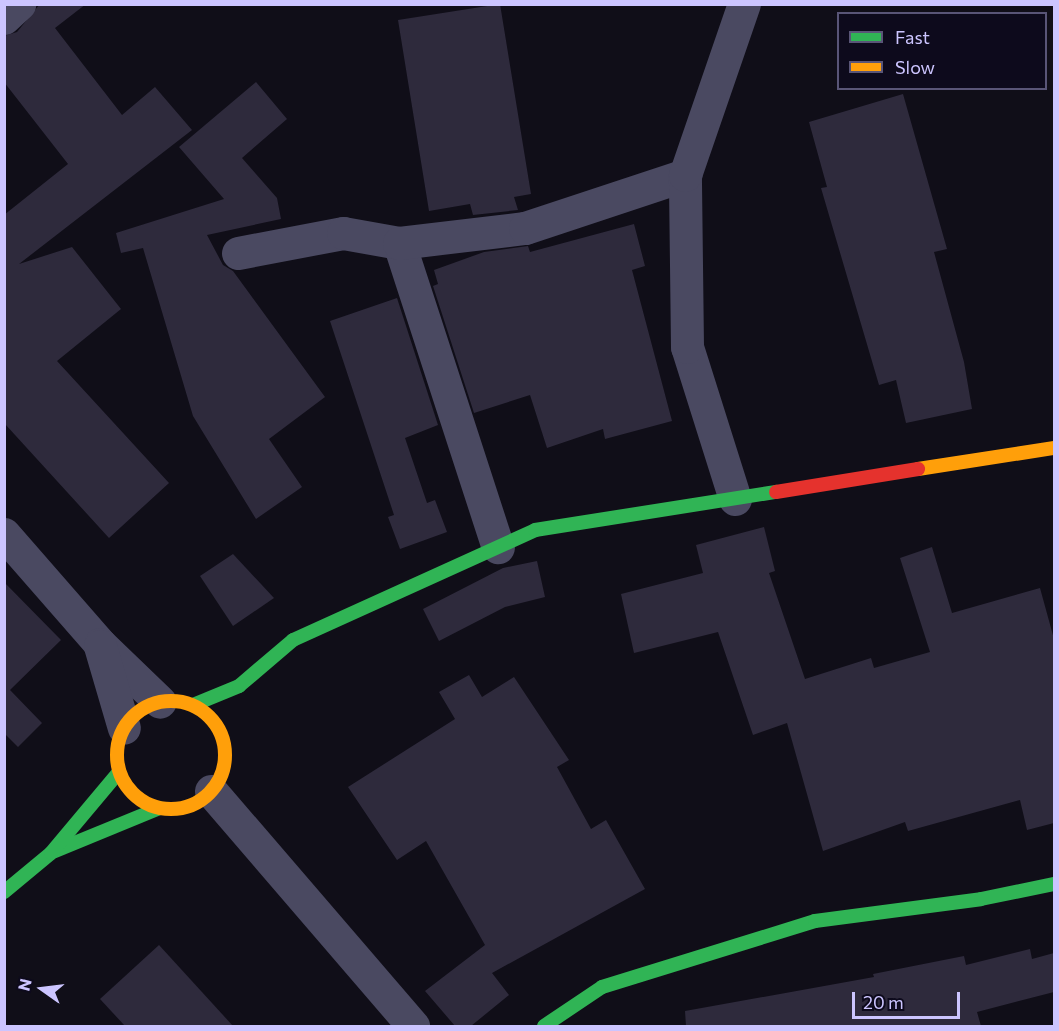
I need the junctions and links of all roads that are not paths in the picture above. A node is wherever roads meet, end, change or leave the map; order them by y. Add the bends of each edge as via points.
1 (19, 4) edge
2 (744, 4) edge
3 (4, 18) edge
4 (685, 175) junction
5 (399, 243) junction
6 (238, 253) dead end
7 (1054, 448) edge
8 (735, 499) junction
9 (4, 534) edge
10 (498, 547) junction
11 (100, 644) junction
12 (239, 686) junction
13 (160, 702) junction
14 (193, 705) junction
15 (124, 728) junction
16 (221, 733) junction
17 (119, 772) junction
18 (211, 791) junction
19 (160, 808) junction
20 (51, 853) junction
21 (1054, 884) edge
22 (4, 892) edge
23 (413, 1026) edge
24 (544, 1026) edge

1 - 3 street
2 - 4 street
4 - 5 street via 525,228
4 - 8 street via 687,347
5 - 6 street via 343,233
5 - 10 street
7 - 8 street
8 - 10 street via 535,530
9 - 11 street
10 - 12 street via 293,639
11 - 13 street
11 - 15 street
12 - 14 street
12 - 16 street
13 - 14 street
13 - 15 street via 139,711
14 - 16 street via 209,716
15 - 17 street via 117,750
16 - 18 street via 225,753 222,774
17 - 19 street via 128,789 142,801
17 - 20 street
18 - 19 street via 178,809
18 - 23 street
19 - 20 street
20 - 22 street
21 - 24 street via 981,899 815,921 602,987

